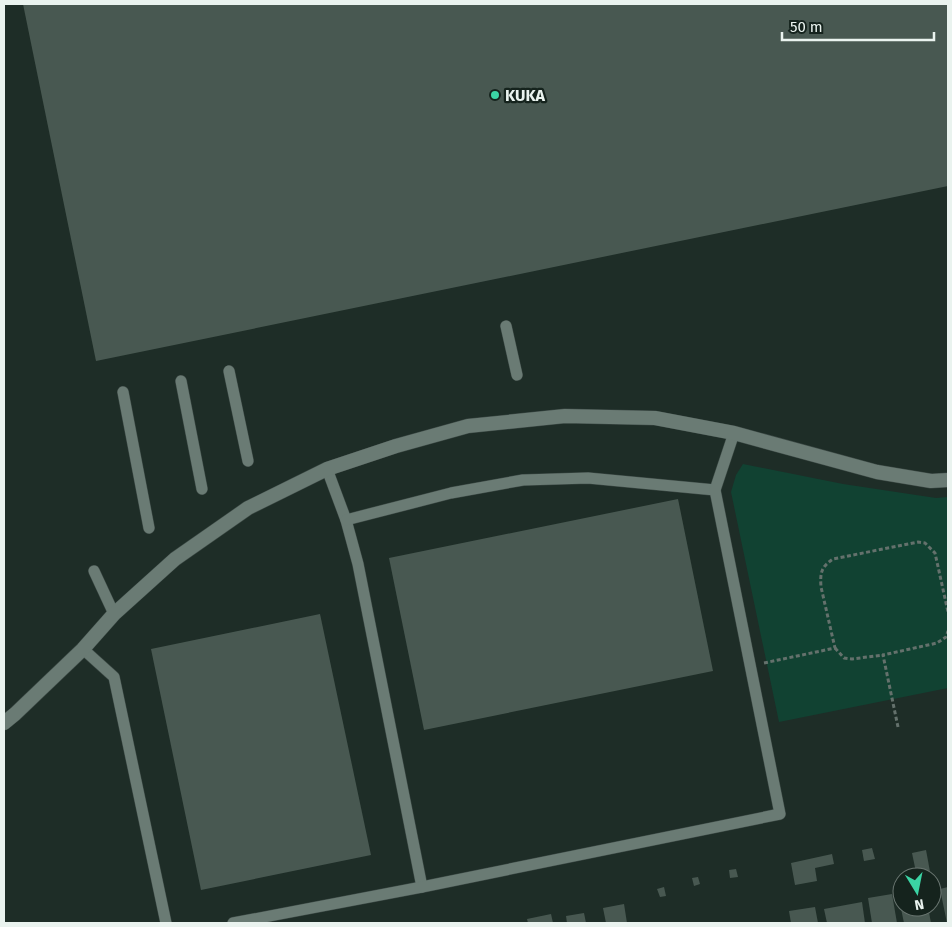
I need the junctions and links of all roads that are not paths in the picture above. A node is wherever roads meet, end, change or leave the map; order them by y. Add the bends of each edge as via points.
1 (506, 326) dead end
2 (229, 371) dead end
3 (517, 375) dead end
4 (181, 381) dead end
5 (123, 392) dead end
6 (734, 433) junction
7 (248, 461) dead end
8 (327, 468) junction
9 (948, 480) edge
10 (202, 489) dead end
11 (714, 490) junction
12 (346, 520) junction
13 (149, 528) dead end
14 (94, 571) dead end
15 (114, 614) junction
16 (83, 649) junction
17 (4, 723) edge
18 (422, 887) junction
19 (166, 923) edge
20 (233, 923) edge

1 - 3 lane
2 - 7 lane
4 - 10 lane
5 - 13 lane
6 - 8 street via 655,418 565,416 468,426
6 - 9 street via 876,472
6 - 11 lane
8 - 12 lane
8 - 15 street via 248,508 175,559
11 - 12 lane via 588,478 523,480 451,493
11 - 18 lane via 780,814
12 - 18 lane via 358,564
14 - 15 lane
15 - 16 street
16 - 17 street
16 - 19 lane via 114,678
18 - 20 lane

